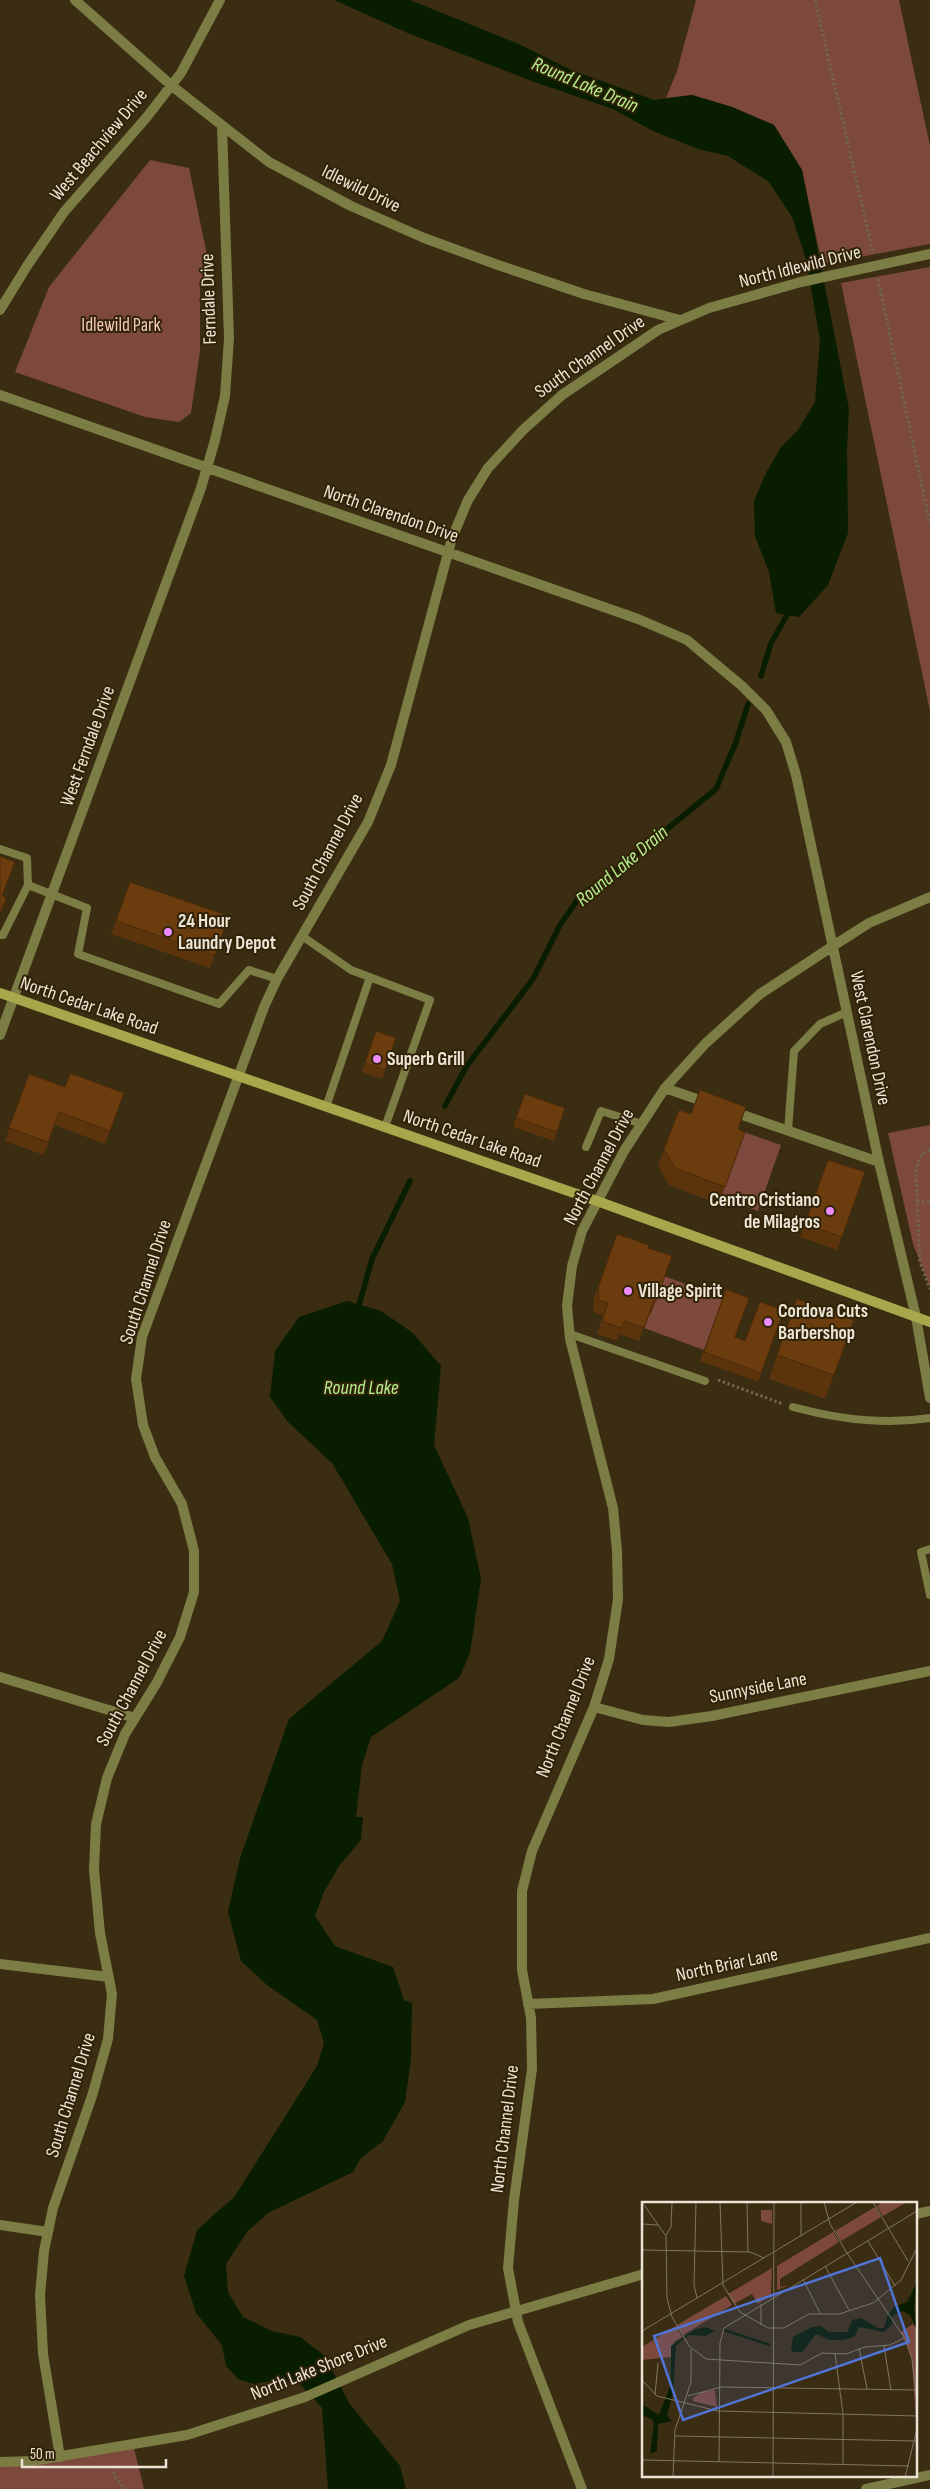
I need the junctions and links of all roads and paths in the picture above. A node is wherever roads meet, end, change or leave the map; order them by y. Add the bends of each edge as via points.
1 (75, 0) edge
2 (220, 0) edge
3 (172, 86) junction
4 (222, 127) junction
5 (930, 254) edge
6 (0, 310) edge
7 (680, 320) junction
8 (0, 395) edge
9 (207, 468) junction
10 (448, 552) junction
11 (752, 696) joint
12 (0, 849) edge
13 (28, 885) junction
14 (52, 895) junction
15 (930, 897) edge
16 (0, 935) edge
17 (302, 936) junction
18 (833, 946) junction
19 (370, 977) junction
20 (277, 980) junction
21 (0, 993) edge
22 (14, 998) junction
23 (847, 1012) junction
24 (0, 1036) edge
25 (238, 1076) junction
26 (665, 1088) junction
27 (326, 1107) junction
28 (642, 1124) junction
29 (385, 1127) junction
30 (788, 1130) junction
31 (586, 1147) dead end
32 (930, 1150) edge
33 (879, 1162) junction
34 (597, 1201) junction
35 (917, 1201) junction
36 (930, 1202) edge
37 (930, 1289) edge
38 (916, 1317) junction
39 (930, 1322) edge
40 (570, 1334) junction
41 (705, 1381) joint
42 (930, 1398) edge
43 (793, 1407) joint
44 (930, 1418) edge
45 (930, 1549) edge
46 (930, 1595) edge
47 (930, 1671) edge
48 (0, 1677) edge
49 (594, 1707) junction
50 (135, 1718) junction
51 (930, 1938) edge
52 (0, 1964) edge
53 (109, 1977) junction
54 (528, 2004) junction
55 (0, 2225) edge
56 (48, 2232) junction
57 (642, 2275) edge
58 (516, 2310) junction
59 (60, 2457) junction
60 (0, 2462) edge
61 (112, 2467) dead end
62 (930, 2475) edge
63 (125, 2489) edge
64 (582, 2489) edge
65 (866, 2489) edge

1 - 3 street, Idlewild Drive
2 - 3 street, West Beachview Drive
3 - 4 street, Idlewild Drive
3 - 6 street, West Beachview Drive via 64,212
4 - 7 street, Idlewild Drive via 269,162 351,206 424,238 576,291
4 - 9 street, Ferndale Drive via 229,338 225,396
5 - 7 street, North Idlewild Drive via 801,282 709,308
7 - 10 street, South Channel Drive via 658,330 562,394 523,430 488,468 468,500
8 - 9 street, North Clarendon Drive
9 - 10 street, North Clarendon Drive
9 - 14 street, West Ferndale Drive
10 - 11 street, North Clarendon Drive via 687,640
10 - 17 street, South Channel Drive via 391,765 368,822
11 - 18 street, West Clarendon Drive via 766,710 786,742
12 - 13 lane via 27,858
13 - 14 lane
13 - 16 lane
14 - 20 lane via 87,908 78,954 219,1004 249,970
14 - 22 street, West Ferndale Drive
15 - 18 street, North Channel Drive via 870,923
17 - 19 lane via 351,970
17 - 20 street, South Channel Drive
18 - 23 street, West Clarendon Drive
18 - 26 street, North Channel Drive via 760,994 705,1044
19 - 27 lane
19 - 29 lane via 430,1000
20 - 25 street, South Channel Drive
21 - 22 main road, North Cedar Lake Road
22 - 24 street, West Ferndale Drive
22 - 25 main road, North Cedar Lake Road
23 - 30 lane via 820,1024 794,1051
23 - 33 street, West Clarendon Drive
25 - 27 main road, North Cedar Lake Road
25 - 50 street, South Channel Drive via 142,1337 136,1378 143,1425 155,1457 182,1504 194,1551 194,1592 180,1637
26 - 28 street, North Channel Drive
26 - 30 street
27 - 29 main road, North Cedar Lake Road
28 - 31 lane via 601,1111
28 - 34 street, North Channel Drive
29 - 34 main road, North Cedar Lake Road
30 - 33 street
32 - 35 path via 924,1152 918,1162
33 - 38 street, West Clarendon Drive
34 - 38 main road, North Cedar Lake Road
34 - 40 street, North Channel Drive via 582,1231 572,1266 567,1306
35 - 36 path
35 - 37 path via 920,1262
38 - 39 main road, North Cedar Lake Road
38 - 42 street, West Clarendon Drive
40 - 41 lane
40 - 49 street, North Channel Drive via 613,1508 617,1551 618,1599 609,1659
41 - 43 path via 707,1376
43 - 44 lane via 854,1419 904,1422
45 - 46 lane via 921,1552
47 - 49 street, Sunnyside Lane via 669,1722 643,1720
48 - 50 street
49 - 54 street, North Channel Drive via 532,1851 522,1891 522,1970
50 - 53 street, South Channel Drive via 124,1734 107,1778 96,1824 94,1870 100,1933
51 - 54 street, North Briar Lane via 653,1999
52 - 53 street
53 - 56 street, South Channel Drive via 112,1994 108,2039
54 - 58 street, North Channel Drive via 532,2069 508,2268
55 - 56 street
56 - 59 street, South Channel Drive via 40,2295 43,2354
57 - 58 street, North Lake Shore Drive
58 - 59 street, North Lake Shore Drive via 469,2325 305,2397 187,2434
58 - 64 street, North Channel Drive
59 - 60 street, North Lake Shore Drive via 32,2462
61 - 63 path
62 - 65 street

